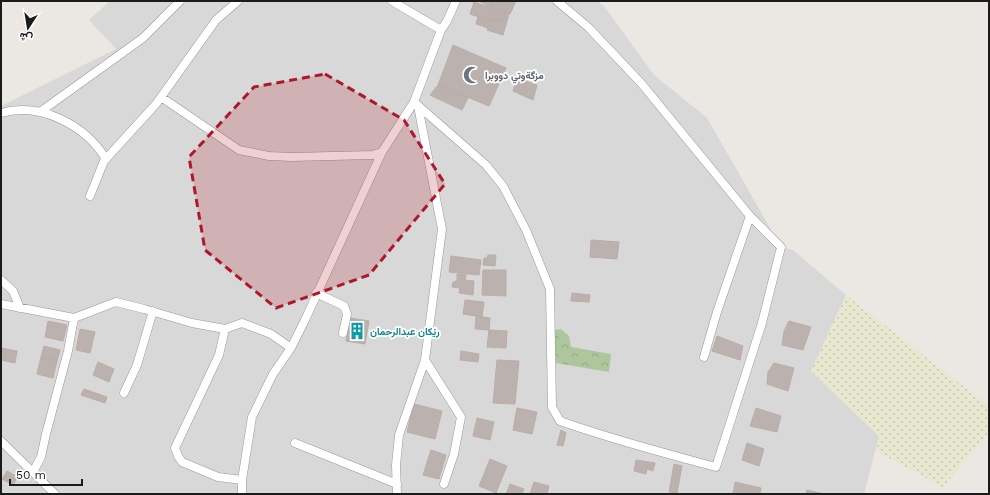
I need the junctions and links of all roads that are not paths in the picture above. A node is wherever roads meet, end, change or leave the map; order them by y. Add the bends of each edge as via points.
1 (180, 1) edge
2 (238, 1) edge
3 (392, 1) edge
4 (456, 1) edge
5 (557, 1) edge
6 (440, 30) junction
7 (161, 97) junction
8 (416, 104) junction
9 (40, 112) junction
10 (1, 113) edge
11 (382, 152) junction
12 (106, 159) junction
13 (90, 196) dead end
14 (750, 216) junction
15 (1, 280) edge
16 (316, 293) junction
17 (1, 304) edge
18 (20, 308) junction
19 (153, 311) junction
20 (74, 318) junction
21 (225, 329) junction
22 (343, 333) dead end
23 (291, 348) junction
24 (704, 357) dead end
25 (425, 360) junction
26 (124, 393) dead end
27 (1, 441) edge
28 (295, 444) dead end
29 (33, 472) junction
30 (242, 480) junction
31 (397, 484) junction
32 (444, 484) dead end
33 (55, 494) edge
34 (242, 494) edge
35 (397, 494) edge

1 - 9 street via 143,38
2 - 7 street via 216,20
3 - 6 street
4 - 6 street
5 - 14 street via 588,27 641,82
6 - 8 street
7 - 11 street via 239,150 269,156 292,157 372,155
7 - 12 street
8 - 11 street
8 - 14 street via 486,165 503,186 526,230 550,289 552,406 560,421 588,431 716,467 762,323 781,247
8 - 25 street via 442,229
9 - 10 street via 10,110
9 - 12 street via 57,117 76,128 92,140
11 - 16 street
12 - 13 street
14 - 24 street
15 - 18 street via 13,291
16 - 22 street via 344,306 346,314
16 - 23 street
17 - 18 street
18 - 20 street
19 - 20 street via 116,302
19 - 21 street via 192,323
19 - 26 street via 137,365
20 - 29 street via 41,457
21 - 23 street via 242,323 271,334
21 - 30 street via 219,355 175,448 182,462 218,477
23 - 30 street via 273,374 252,416
25 - 31 street via 399,435
25 - 32 street via 461,417 454,454
27 - 29 street
28 - 31 street
29 - 33 street
30 - 34 street
31 - 35 street

